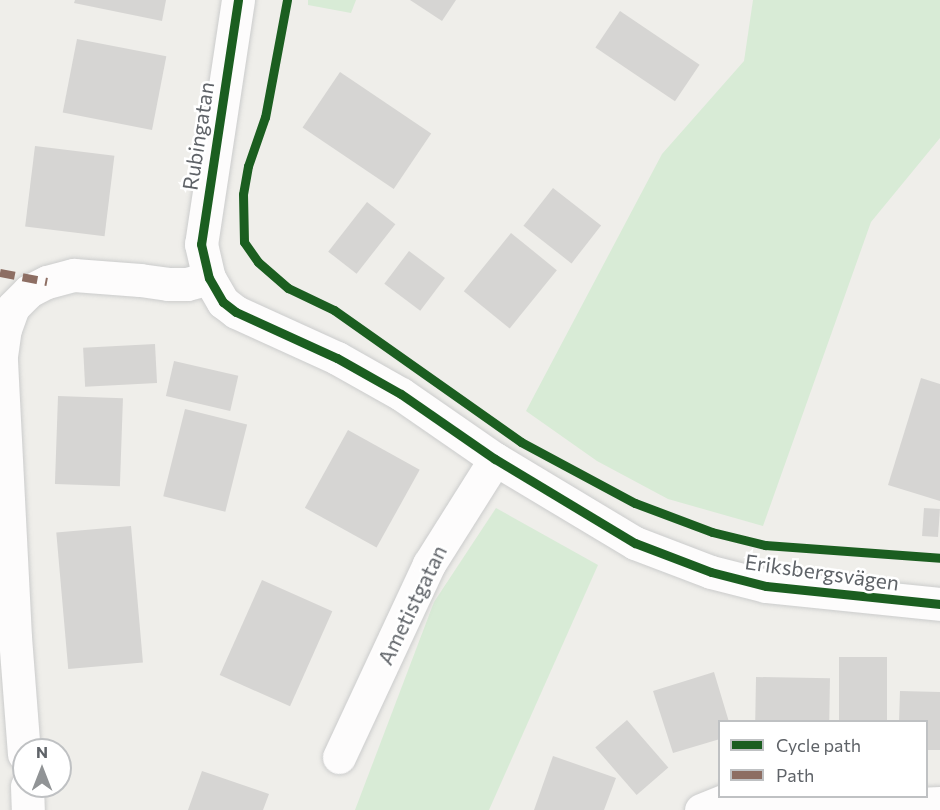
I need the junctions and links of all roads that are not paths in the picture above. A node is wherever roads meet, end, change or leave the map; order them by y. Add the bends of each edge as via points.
1 (238, 0) edge
2 (209, 278) junction
3 (495, 459) junction
4 (940, 604) edge
5 (23, 738) edge
6 (339, 757) dead end
7 (731, 798) edge
8 (768, 798) edge
9 (940, 803) edge
10 (849, 809) edge
11 (701, 810) edge

1 - 2 street, Rubingatan via 203,221 201,244
2 - 3 street, Eriksbergsvägen via 223,302 236,312 337,358 392,389
2 - 5 street via 168,284 74,276 28,291 13,307 1,356
3 - 4 street, Eriksbergsvägen via 635,543 711,572 766,586
3 - 6 street, Ametistgatan via 429,564
7 - 11 street
8 - 10 street
9 - 10 street

